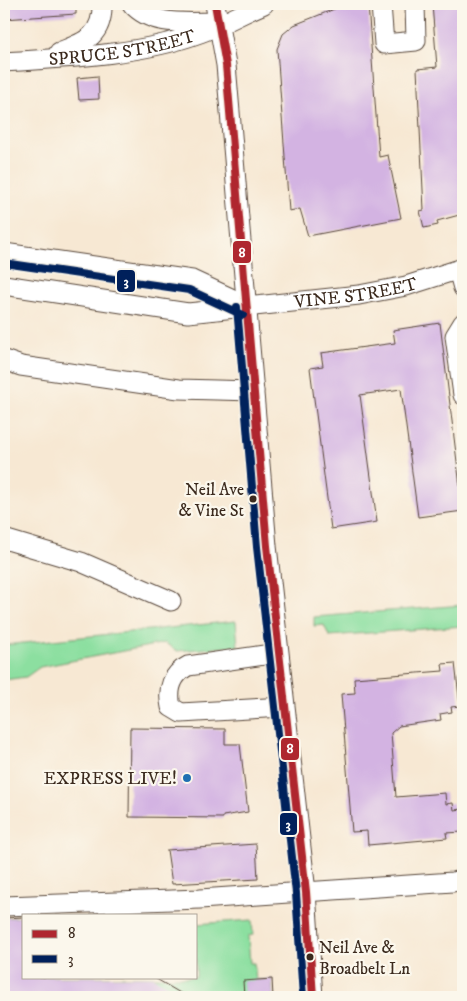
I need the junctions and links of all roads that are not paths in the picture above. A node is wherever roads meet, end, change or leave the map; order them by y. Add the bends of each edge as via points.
1 (102, 4) edge
2 (132, 4) edge
3 (215, 4) edge
4 (264, 4) edge
5 (381, 4) edge
6 (416, 4) edge
7 (220, 22) junction
8 (39, 60) junction
9 (4, 62) edge
10 (4, 253) edge
11 (461, 275) edge
12 (4, 285) edge
13 (247, 306) junction
14 (463, 323) edge
15 (4, 360) edge
16 (254, 391) junction
17 (463, 395) edge
18 (4, 539) edge
19 (171, 601) dead end
20 (278, 652) junction
21 (284, 707) junction
22 (463, 879) edge
23 (306, 892) junction
24 (4, 906) edge
25 (313, 997) edge

1 - 8 street via 103,13 97,32 84,42
2 - 7 street via 147,17 156,19
3 - 7 street
4 - 7 street, SPRUCE STREET
5 - 6 street via 384,44 416,42
7 - 8 street, SPRUCE STREET via 198,34 142,47 91,56
7 - 13 street
8 - 9 street, SPRUCE STREET
10 - 13 street via 192,280
11 - 13 street, VINE STREET via 375,293
12 - 13 street, VINE STREET via 188,312
13 - 16 street
14 - 17 street via 456,336
15 - 16 street via 22,366 179,390
16 - 20 street
18 - 19 street via 81,562
20 - 21 street
20 - 21 street via 188,666 174,676 170,700 171,707 181,712
21 - 23 street
22 - 23 street
23 - 24 street
23 - 25 street

